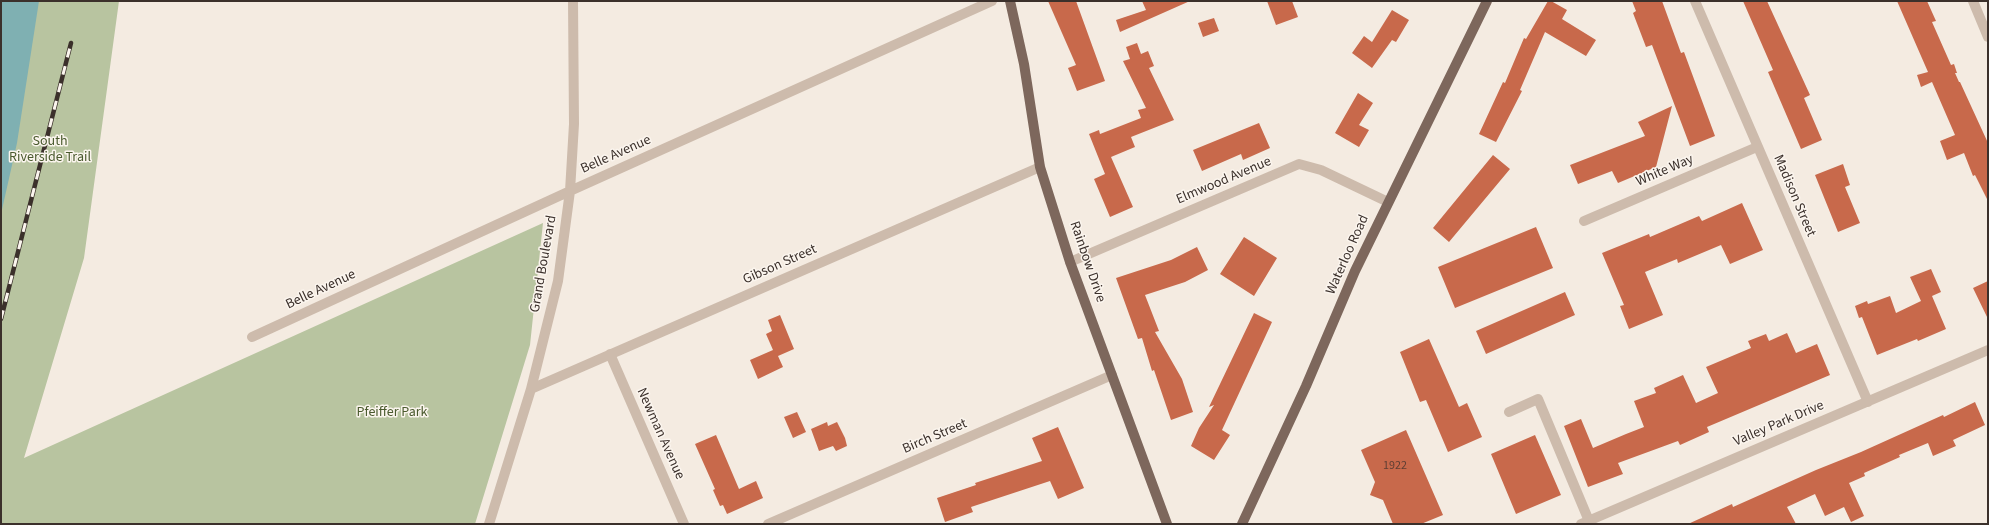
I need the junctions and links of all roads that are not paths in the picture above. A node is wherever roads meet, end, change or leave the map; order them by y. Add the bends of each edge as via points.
1 (573, 1) edge
2 (992, 1) edge
3 (1010, 1) edge
4 (1487, 1) edge
5 (1696, 1) edge
6 (1973, 1) edge
7 (1988, 37) edge
8 (1758, 147) junction
9 (1040, 167) junction
10 (570, 191) junction
11 (1388, 202) junction
12 (1584, 221) dead end
13 (1070, 262) junction
14 (252, 337) dead end
15 (1988, 350) edge
16 (610, 354) junction
17 (1112, 375) junction
18 (531, 389) junction
19 (1868, 402) junction
20 (1509, 412) dead end
21 (1585, 522) edge
22 (489, 524) edge
23 (684, 524) edge
24 (768, 524) edge
25 (1167, 524) edge
26 (1242, 524) edge

1 - 10 street, Grand Boulevard via 574,124
2 - 10 street, Belle Avenue
3 - 9 main road, Rainbow Drive via 1024,64
4 - 11 main road, Waterloo Road
5 - 8 street, Madison Street
6 - 7 street
8 - 12 street, White Way
8 - 19 street, Madison Street
9 - 13 main road, Rainbow Drive
9 - 16 street, Gibson Street
10 - 14 street, Belle Avenue
10 - 18 street, Grand Boulevard via 558,281
11 - 13 street, Elmwood Avenue via 1321,170 1299,164
11 - 26 main road, Waterloo Road
13 - 17 main road, Rainbow Drive
15 - 19 street, Valley Park Drive
16 - 18 street, Gibson Street
16 - 23 street, Newman Avenue
17 - 24 street, Birch Street
17 - 25 main road, Rainbow Drive
18 - 22 street, Grand Boulevard
19 - 21 street, Valley Park Drive
20 - 21 street via 1538,399

